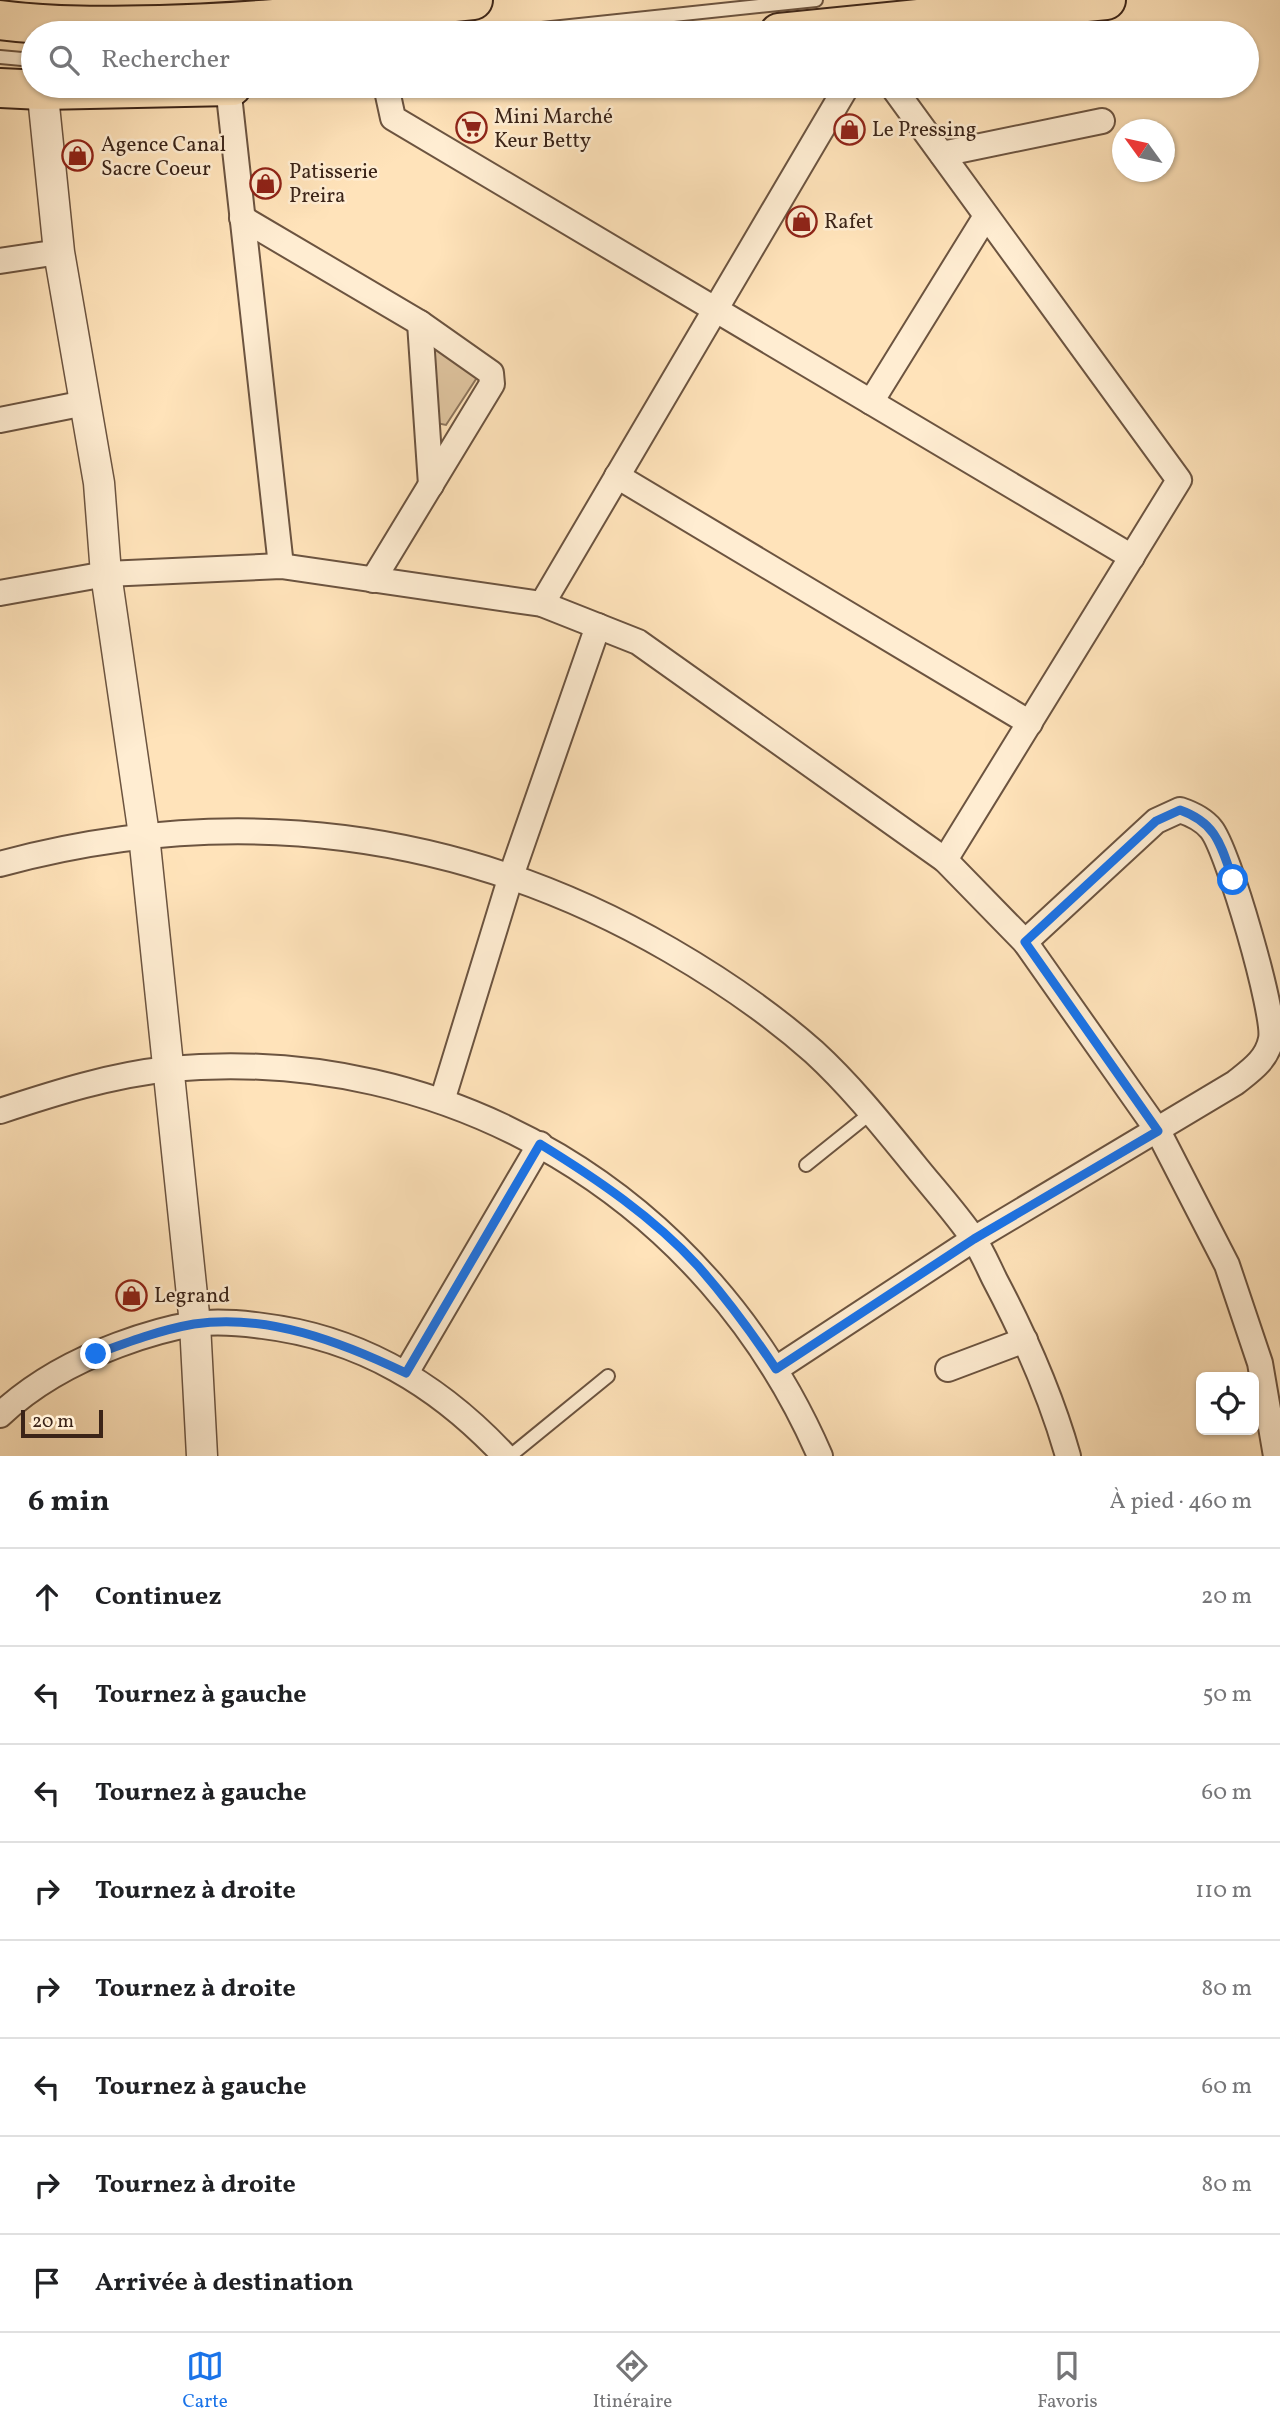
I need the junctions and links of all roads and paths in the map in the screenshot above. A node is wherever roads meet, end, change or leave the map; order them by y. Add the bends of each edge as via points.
1 (473, 0) edge
2 (816, 0) edge
3 (1106, 0) edge
4 (381, 5) edge
5 (253, 21) edge
6 (617, 21) edge
7 (929, 21) edge
8 (21, 54) edge
9 (0, 57) edge
10 (21, 64) edge
11 (0, 88) edge
12 (38, 98) edge
13 (231, 98) edge
14 (389, 98) edge
15 (840, 98) edge
16 (901, 98) edge
17 (1102, 121) dead end
18 (942, 155) junction
19 (986, 216) junction
20 (242, 218) junction
21 (60, 252) junction
22 (0, 261) edge
23 (715, 310) junction
24 (421, 323) junction
25 (871, 402) junction
26 (85, 403) junction
27 (0, 420) edge
28 (617, 476) junction
29 (431, 485) junction
30 (1132, 557) junction
31 (281, 566) junction
32 (106, 574) junction
33 (373, 580) junction
34 (0, 593) edge
35 (542, 604) junction
36 (598, 626) junction
37 (1030, 723) junction
38 (144, 835) junction
39 (944, 860) junction
40 (0, 864) edge
41 (510, 876) junction
42 (1025, 942) junction
43 (168, 1069) junction
44 (442, 1101) junction
45 (0, 1111) edge
46 (872, 1112) junction
47 (1158, 1131) junction
48 (540, 1144) junction
49 (806, 1165) dead end
50 (974, 1239) junction
51 (195, 1324) junction
52 (1025, 1340) junction
53 (776, 1369) junction
54 (948, 1369) dead end
55 (406, 1373) junction
56 (608, 1376) dead end
57 (0, 1415) edge
58 (202, 1456) edge
59 (508, 1456) edge
60 (820, 1456) edge
61 (1068, 1456) edge
62 (1276, 1456) edge

1 - 4 main road
2 - 6 lane
3 - 7 main road
4 - 5 main road
8 - 9 lane
10 - 11 main road
12 - 21 street
13 - 20 street
14 - 23 street via 393,118
15 - 23 street
16 - 18 street
17 - 18 street
18 - 19 street
19 - 25 street
19 - 30 street via 1179,480
20 - 24 street
20 - 31 street
21 - 22 street
21 - 26 street
23 - 25 street
23 - 28 street
24 - 29 street
24 - 29 street via 491,373 492,384
25 - 30 street
26 - 27 street
26 - 32 street via 99,483
28 - 35 street
28 - 37 street
29 - 33 street
30 - 37 street
31 - 32 street
31 - 33 street
32 - 34 street
32 - 38 street
33 - 35 street
35 - 36 street
36 - 39 street via 638,642
36 - 41 street
37 - 39 street
38 - 40 street via 53,849
38 - 41 street via 292,833 366,841 439,855
38 - 43 street
39 - 42 street
41 - 44 street
41 - 46 street via 619,920 721,979 813,1052
42 - 47 street
42 - 47 street via 1156,821 1180,810 1210,827 1233,880 1272,1036 1254,1069
43 - 44 street via 307,1070 375,1082
43 - 45 street via 81,1085
43 - 51 street
44 - 48 street
46 - 49 lane
46 - 50 street
47 - 50 street
47 - 62 street via 1227,1265 1260,1363
48 - 53 street via 648,1219 739,1315
48 - 55 street
50 - 52 street
50 - 53 street
51 - 55 street via 283,1328 366,1354
51 - 57 street via 144,1335 96,1354 50,1378
51 - 58 street
52 - 54 street
52 - 61 street
53 - 60 street
55 - 59 street via 443,1398
56 - 59 lane

